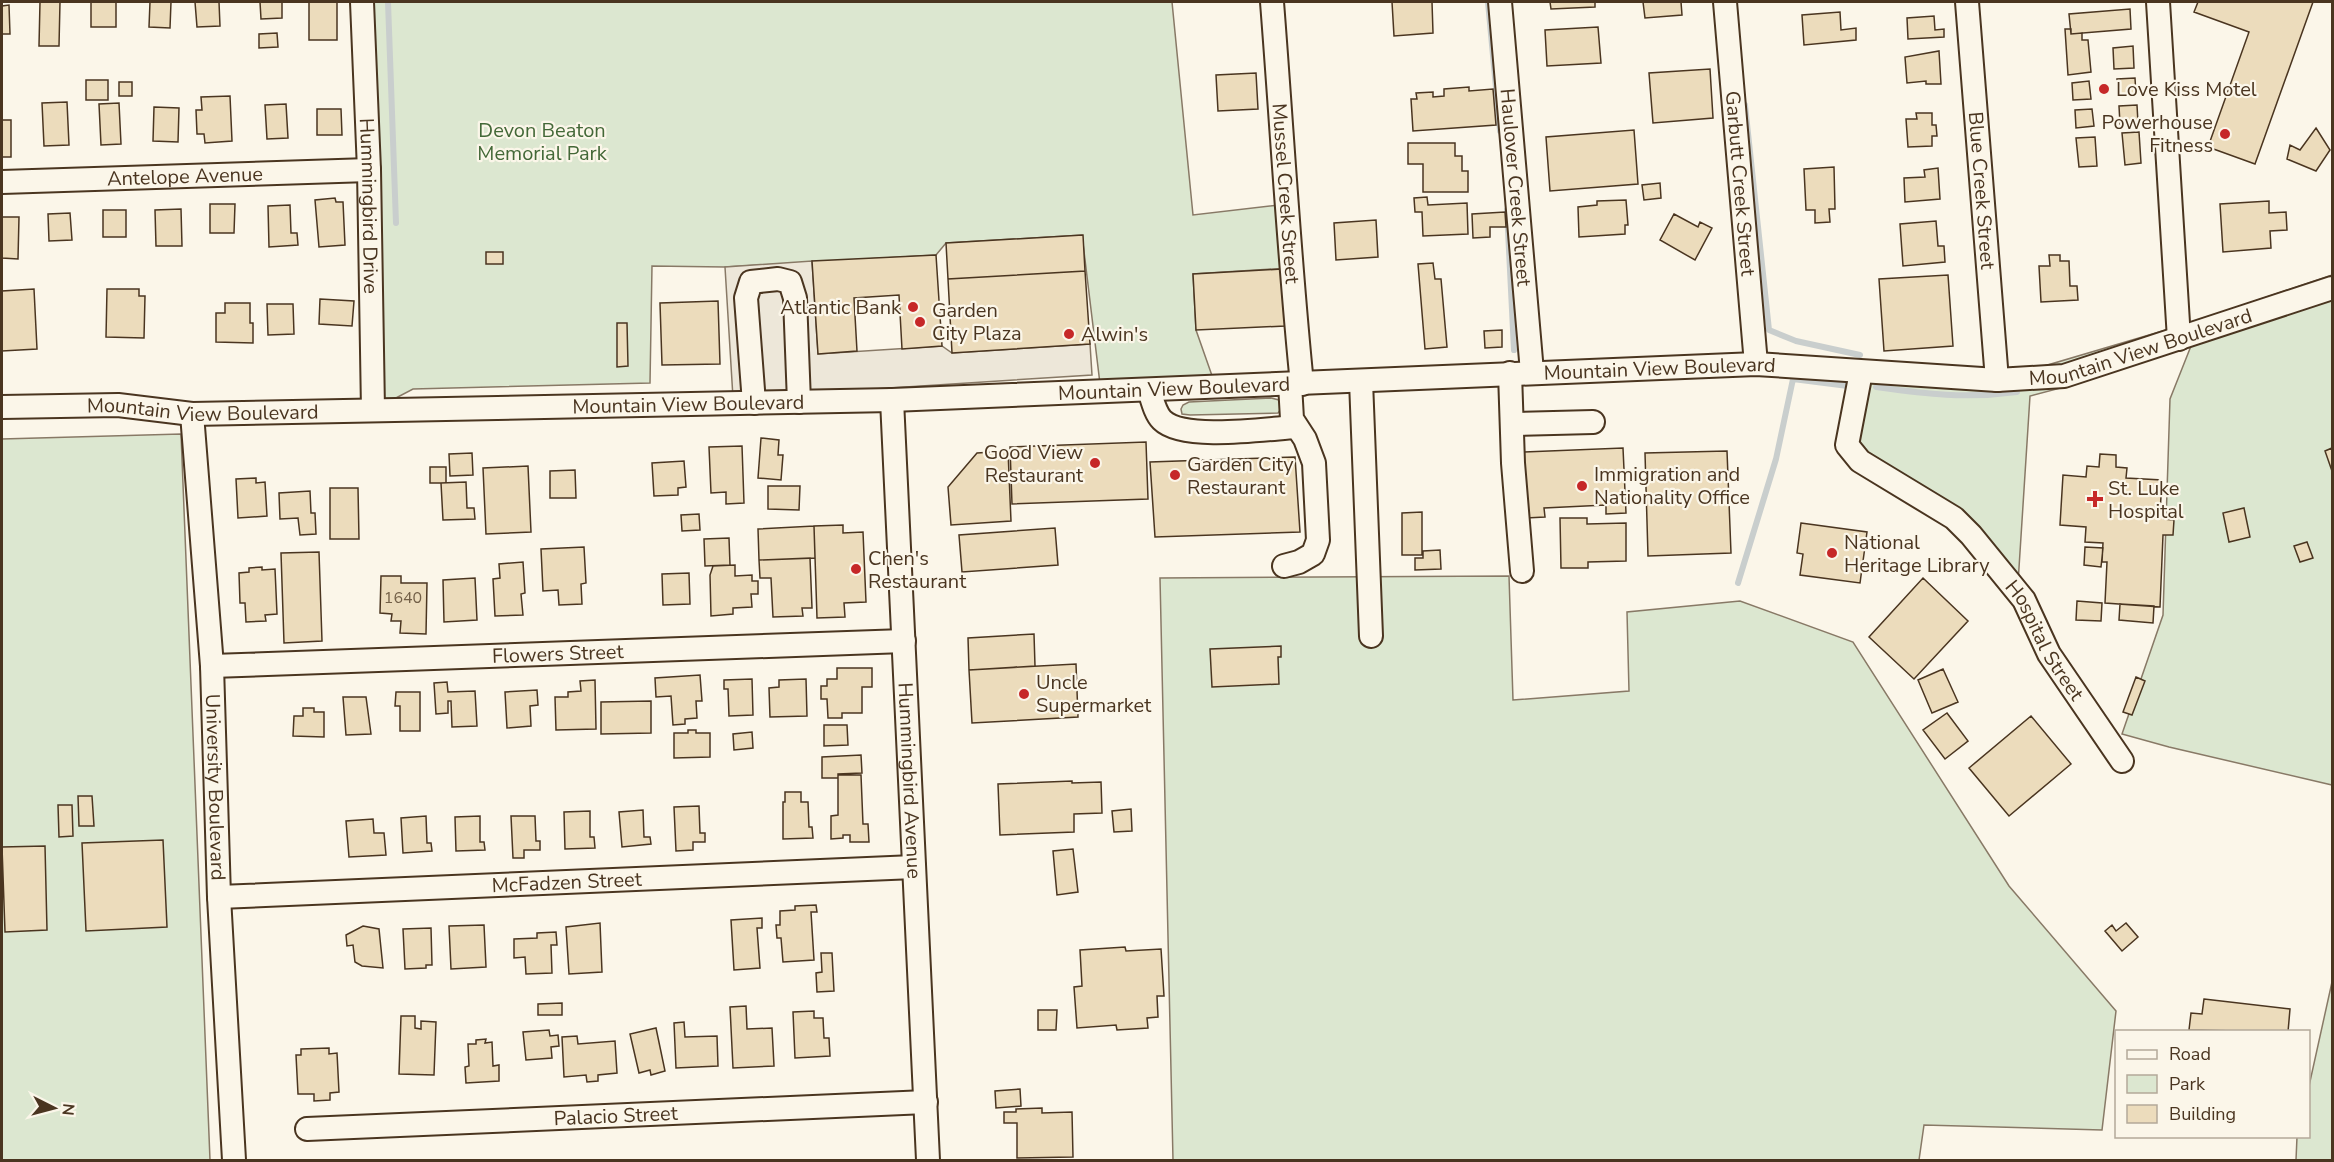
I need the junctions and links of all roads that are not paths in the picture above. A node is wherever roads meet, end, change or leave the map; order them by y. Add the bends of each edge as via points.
1 (362, 2) edge
2 (1272, 2) edge
3 (1500, 2) edge
4 (1725, 2) edge
5 (1967, 2) edge
6 (2158, 2) edge
7 (369, 170) junction
8 (2, 182) edge
9 (2332, 288) edge
10 (2179, 339) junction
11 (1756, 364) junction
12 (1861, 372) junction
13 (1521, 373) junction
14 (1997, 380) junction
15 (1360, 381) junction
16 (1296, 384) junction
17 (1149, 390) junction
18 (892, 400) junction
19 (799, 402) junction
20 (753, 403) junction
21 (2, 407) edge
22 (373, 410) junction
23 (192, 414) junction
24 (1593, 422) dead end
25 (1512, 424) junction
26 (1295, 427) junction
27 (1284, 566) dead end
28 (1522, 572) dead end
29 (1371, 636) dead end
30 (904, 641) junction
31 (212, 666) junction
32 (2122, 761) dead end
33 (914, 867) junction
34 (219, 897) junction
35 (926, 1102) junction
36 (307, 1129) dead end
37 (234, 1161) edge
38 (928, 1161) edge

1 - 7 street, Hummingbird Drive
2 - 16 street, Mussel Creek Street via 1288,204
3 - 13 street, Haulover Creek Street
4 - 11 street, Garbutt Creek Street
5 - 14 street, Blue Creek Street
6 - 10 street
7 - 8 street, Antelope Avenue
7 - 22 street, Hummingbird Drive
9 - 10 street, Mountain View Boulevard
10 - 14 street, Mountain View Boulevard via 2064,376
11 - 12 street, Mountain View Boulevard
11 - 13 street, Mountain View Boulevard
12 - 14 street, Mountain View Boulevard
12 - 32 street, Hospital Street via 1847,445 1860,461 1954,518 1971,535 2024,600 2049,654
13 - 15 street, Mountain View Boulevard
13 - 25 street, Haulover Creek Street
15 - 16 street, Mountain View Boulevard
15 - 29 street
16 - 17 street, Mountain View Boulevard
16 - 26 street, Mussel Creek Street via 1292,419
17 - 18 street, Mountain View Boulevard
17 - 26 street via 1162,420 1184,431
18 - 19 street, Mountain View Boulevard
18 - 30 street, Hummingbird Avenue
19 - 20 street, Mountain View Boulevard
19 - 20 street via 795,298 790,282 778,279 751,282 746,298
20 - 22 street, Mountain View Boulevard
21 - 23 street, Mountain View Boulevard via 118,405
22 - 23 street, Mountain View Boulevard
23 - 31 street, University Boulevard
24 - 25 street
25 - 28 street, Haulover Creek Street
26 - 27 street via 1305,439 1314,463 1318,540 1312,554
30 - 31 street, Flowers Street
30 - 33 street, Hummingbird Avenue
31 - 34 street, University Boulevard
33 - 34 street, McFadzen Street
33 - 35 street, Hummingbird Avenue
34 - 37 street, University Boulevard
35 - 36 street, Palacio Street
35 - 38 street, Hummingbird Avenue

